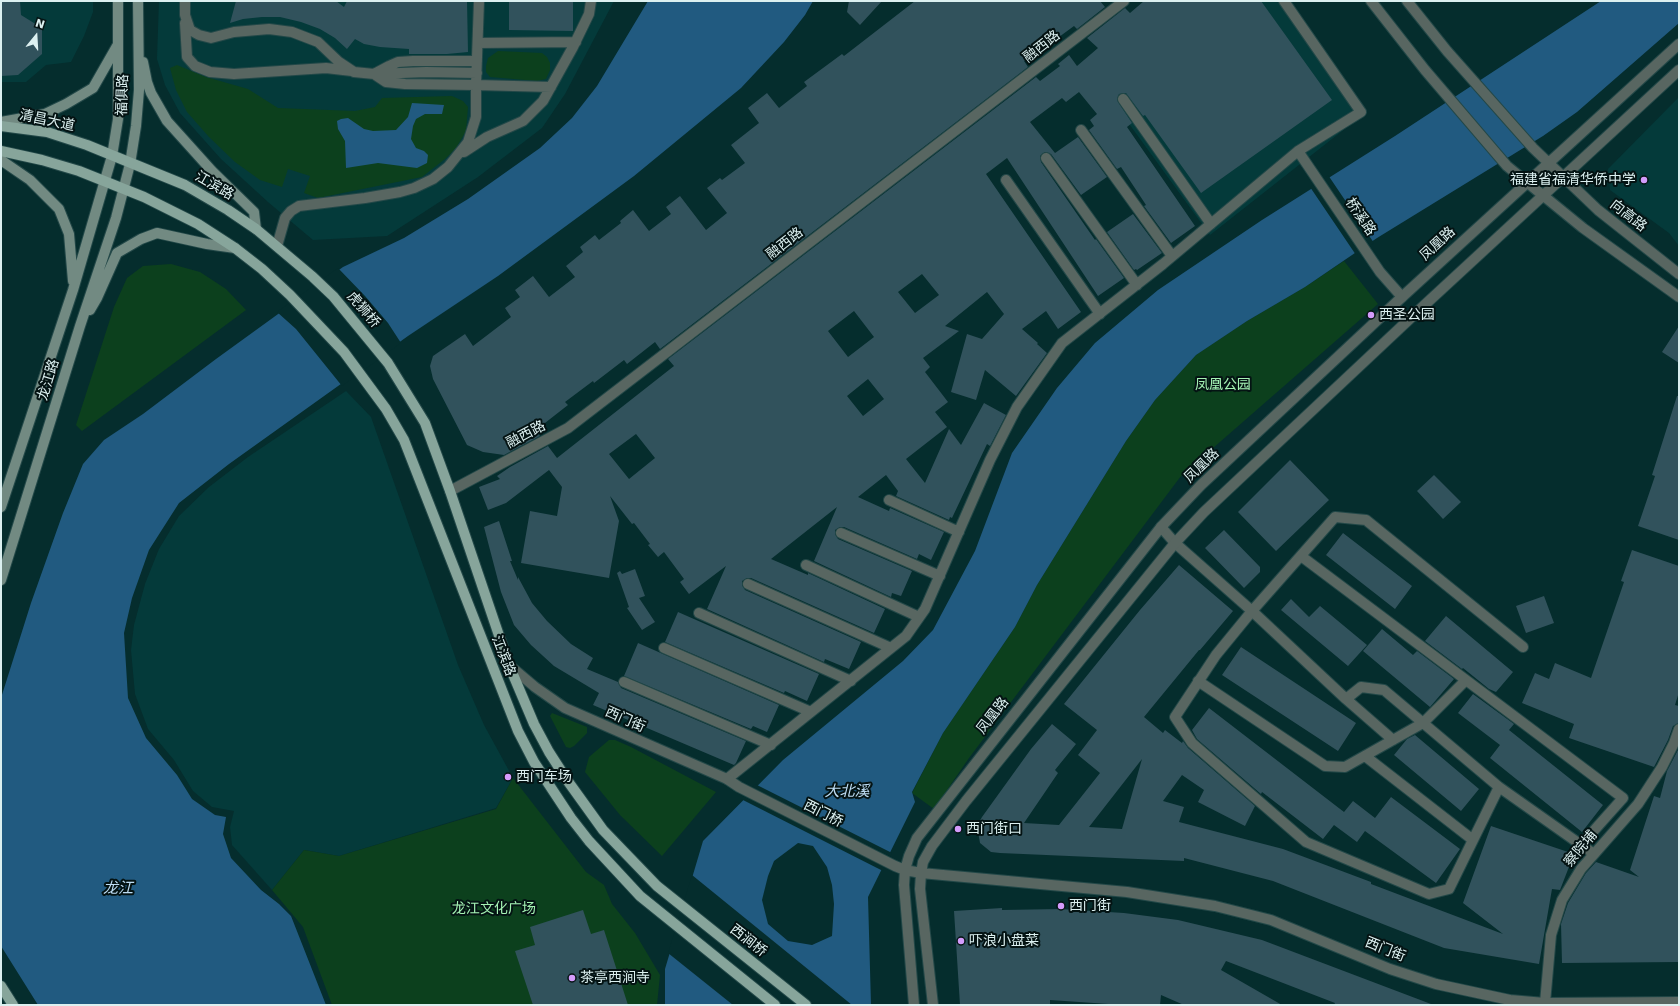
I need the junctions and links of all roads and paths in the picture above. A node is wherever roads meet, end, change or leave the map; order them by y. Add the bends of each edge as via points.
1 (118, 1) edge
2 (138, 1) edge
3 (185, 1) edge
4 (479, 1) edge
5 (591, 1) edge
6 (1124, 1) edge
7 (1284, 1) edge
8 (1372, 1) edge
9 (1407, 1) edge
10 (185, 15) junction
11 (138, 39) junction
12 (576, 42) junction
13 (478, 43) junction
14 (118, 44) junction
15 (1679, 44) edge
16 (478, 61) junction
17 (1679, 70) edge
18 (354, 72) junction
19 (477, 73) junction
20 (374, 74) junction
21 (476, 85) junction
22 (551, 87) junction
23 (1123, 99) dead end
24 (1, 122) edge
25 (1, 126) edge
26 (1081, 130) dead end
27 (87, 145) joint
28 (1, 151) edge
29 (1300, 155) junction
30 (112, 156) junction
31 (455, 158) junction
32 (1046, 158) dead end
33 (1, 160) edge
34 (1549, 163) junction
35 (130, 164) junction
36 (1563, 177) junction
37 (1006, 180) dead end
38 (105, 181) junction
39 (1527, 182) junction
40 (124, 189) junction
41 (1542, 195) junction
42 (1210, 224) junction
43 (256, 230) junction
44 (277, 246) junction
45 (235, 248) junction
46 (1172, 256) junction
47 (1679, 274) edge
48 (313, 277) joint
49 (1137, 285) junction
50 (73, 290) junction
51 (1402, 297) junction
52 (1679, 297) edge
53 (1100, 314) junction
54 (80, 326) junction
55 (388, 363) joint
56 (450, 491) junction
57 (889, 500) dead end
58 (1, 507) edge
59 (1160, 527) junction
60 (959, 532) junction
61 (841, 533) dead end
62 (1175, 543) junction
63 (1301, 556) junction
64 (806, 565) dead end
65 (940, 576) junction
66 (1, 580) edge
67 (748, 584) dead end
68 (1252, 611) junction
69 (699, 613) dead end
70 (919, 617) junction
71 (1523, 647) dead end
72 (664, 648) dead end
73 (891, 648) junction
74 (509, 665) junction
75 (1466, 680) junction
76 (851, 681) junction
77 (1198, 681) junction
78 (624, 682) dead end
79 (1346, 699) junction
80 (811, 712) junction
81 (1423, 723) junction
82 (1679, 729) edge
83 (1393, 740) junction
84 (771, 745) junction
85 (1365, 756) junction
86 (727, 779) junction
87 (739, 787) joint
88 (1499, 787) junction
89 (1474, 840) junction
90 (1581, 844) junction
91 (1594, 854) junction
92 (900, 868) junction
93 (921, 873) junction
94 (672, 899) joint
95 (1, 986) edge
96 (1545, 1002) junction
97 (1679, 1002) edge
98 (13, 1005) edge
99 (775, 1005) edge
100 (806, 1005) edge
101 (914, 1005) edge
102 (933, 1005) edge

1 - 14 main road, 福俱路
2 - 11 main road, 福俱路
3 - 10 street
4 - 13 street
5 - 12 street via 589,14
6 - 56 street, 融西路 via 568,428
7 - 29 street via 1361,112
8 - 39 street via 1425,70 1507,166
9 - 34 street, 向高路 via 1447,51
10 - 18 street via 190,30 199,36 211,38 234,32 269,29 292,32 318,42
10 - 18 street via 188,57 195,66 210,72 234,74 326,68
11 - 35 main road, 福俱路 via 139,90
11 - 43 main road via 147,82 158,107 212,171 254,212
12 - 13 street
12 - 22 street
13 - 16 street
14 - 24 main road via 93,88 45,114
14 - 30 main road, 福俱路 via 118,119
15 - 34 street, 凤凰路
16 - 19 street
16 - 20 street via 398,62
17 - 36 street
18 - 20 street
19 - 20 street
19 - 21 street
20 - 21 street via 386,82 404,84
21 - 22 street
21 - 31 street via 476,117 468,142
22 - 31 street via 543,101 523,121 487,137
23 - 42 street
25 - 27 main road, 清昌大道 via 47,132
26 - 46 street
27 - 30 main road, 江滨路
28 - 38 main road via 42,160
29 - 42 street
29 - 51 street, 桥溪路 via 1380,272
30 - 35 main road, 江滨路
30 - 38 main road, 福俱路
31 - 44 street via 433,179 414,188 365,198 299,206 284,218
32 - 49 street
33 - 50 main road via 30,180 59,209 69,234
34 - 36 street, 向高路
34 - 39 street, 凤凰路
35 - 40 main road, 福俱路
35 - 43 main road, 江滨路 via 185,185
36 - 41 street
36 - 47 street, 向高路 via 1598,210
37 - 53 street
38 - 40 main road
38 - 50 main road, 龙江路
39 - 41 street
39 - 51 street, 凤凰路
40 - 45 main road via 198,224
40 - 54 main road, 龙江路
41 - 52 street
41 - 62 street via 1210,506
42 - 46 street
43 - 44 main road, 江滨路
44 - 48 main road, 江滨路
45 - 54 main road via 157,233 141,239 117,253 97,298
45 - 99 main road, 江滨路 via 290,295 344,352 386,409 404,440 518,731 534,762 571,818 640,896
46 - 49 street
48 - 55 main road, 虎狮桥 via 333,296
49 - 53 street
50 - 58 main road, 龙江路
51 - 59 street, 凤凰路 via 1201,485
53 - 60 street via 1062,343 1017,407 990,460
54 - 66 main road, 龙江路
55 - 56 main road, 江滨路 via 425,423
56 - 74 main road, 江滨路
57 - 60 street
59 - 62 street
59 - 92 street, 凤凰路 via 917,838
60 - 65 street
61 - 65 street
62 - 68 street
62 - 93 street via 962,806 932,846 923,862
63 - 68 street
63 - 71 street via 1335,517 1366,520
63 - 75 street
64 - 70 street
65 - 70 street
67 - 73 street
68 - 77 street
68 - 79 street
69 - 76 street
70 - 73 street via 906,636
72 - 80 street
73 - 76 street
74 - 86 street, 西门街 via 565,708
74 - 94 main road, 江滨路 via 534,724 587,809 622,852
75 - 81 street
75 - 90 street via 1623,798
76 - 80 street
77 - 85 street via 1325,766 1345,767
77 - 89 street via 1175,717 1192,743 1306,842 1429,894 1449,889
78 - 84 street
79 - 81 street via 1361,687 1384,690
79 - 83 street
80 - 84 street
81 - 83 street
81 - 88 street
82 - 91 street, 察院埔 via 1662,767 1638,804
83 - 85 street
84 - 86 street
85 - 89 street
86 - 87 street, 西门街
87 - 92 street, 西门桥
88 - 89 street
88 - 90 street
90 - 91 street
91 - 96 street, 察院埔 via 1576,877 1560,907 1551,935
92 - 93 street, 西门街
92 - 101 street, 凤凰路 via 904,885
93 - 96 street, 西门街 via 1127,892 1216,906 1272,920 1390,969 1436,984 1510,1000
93 - 102 street via 920,889
94 - 100 main road, 西涧桥
95 - 98 main road
96 - 97 street, 西门街

